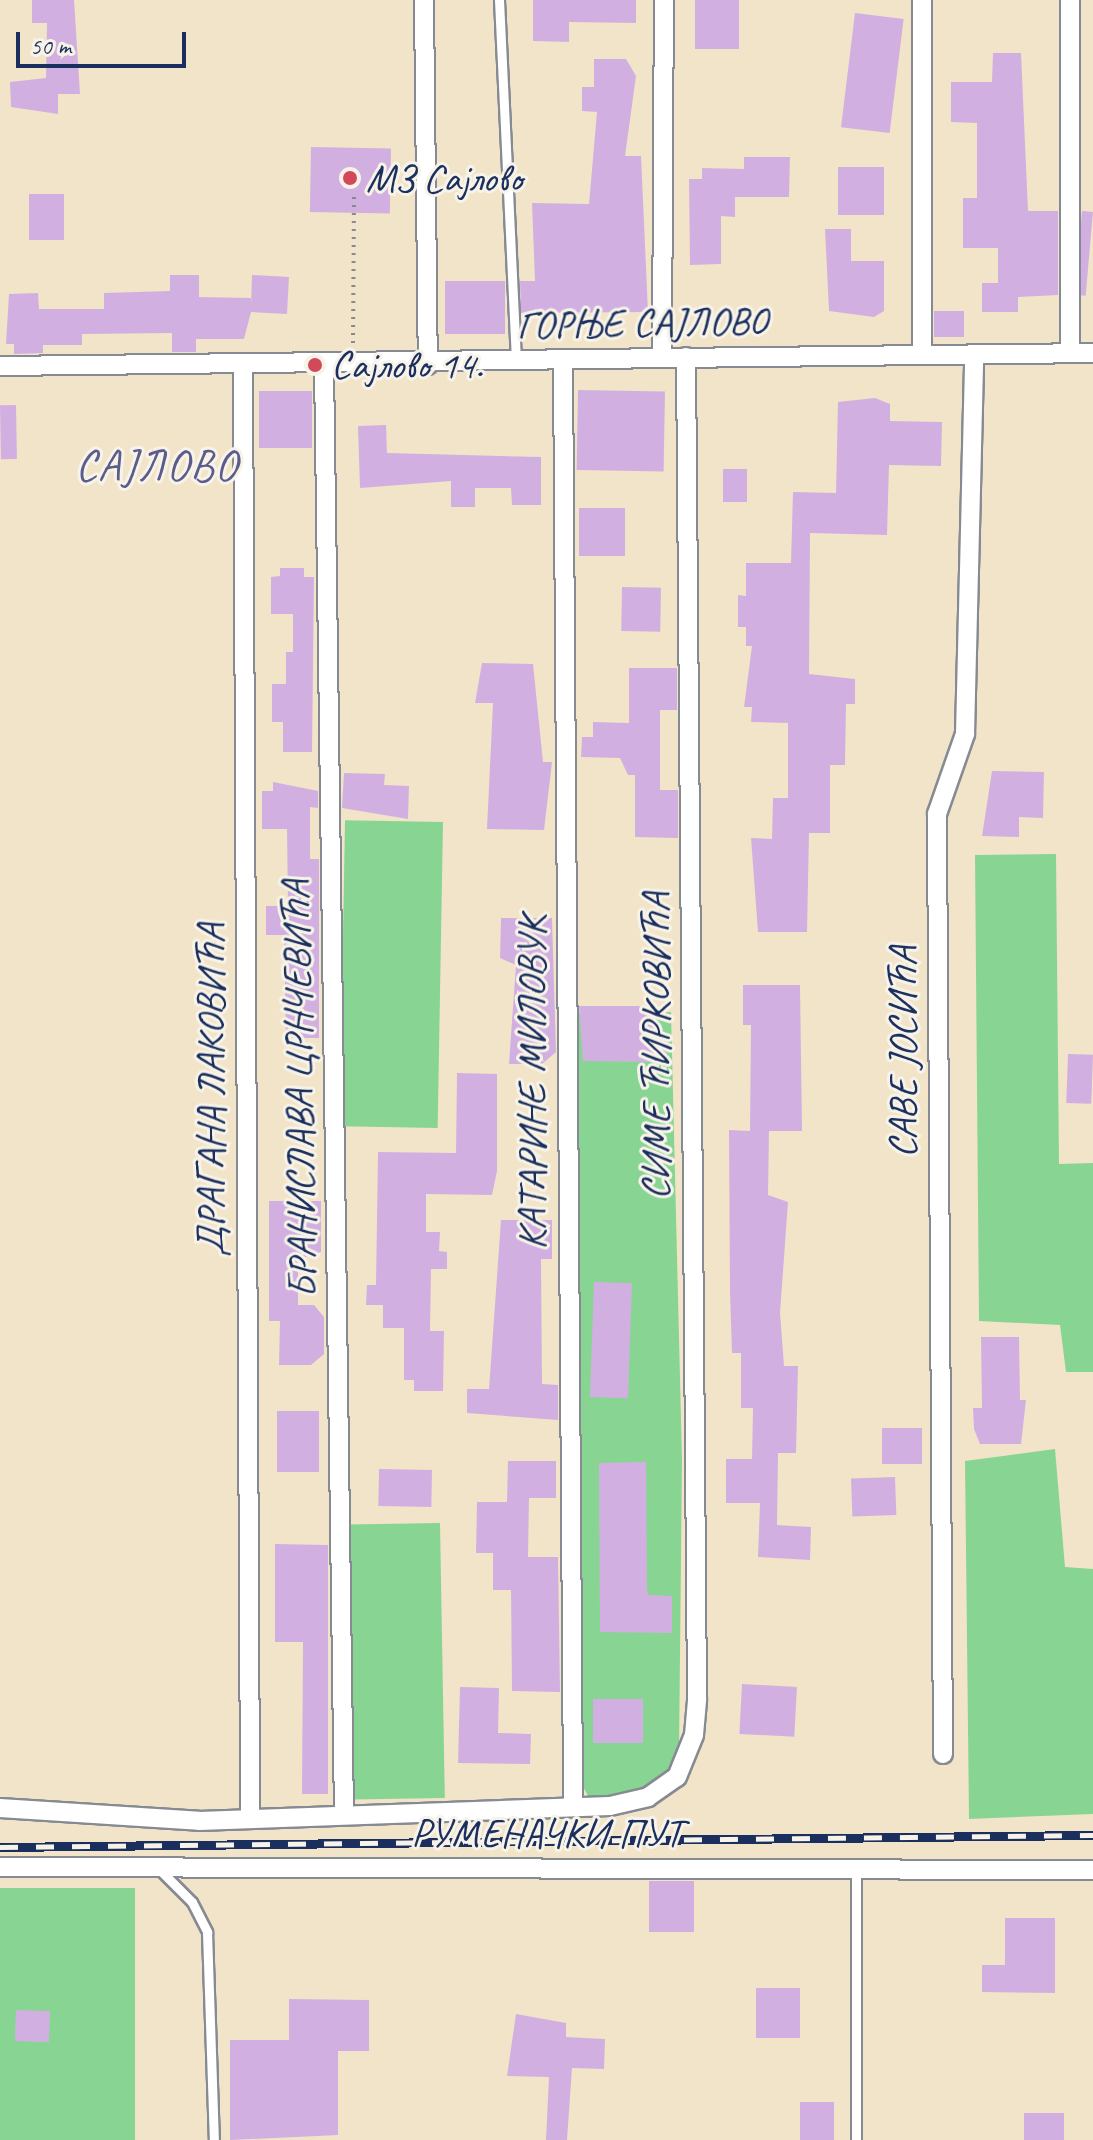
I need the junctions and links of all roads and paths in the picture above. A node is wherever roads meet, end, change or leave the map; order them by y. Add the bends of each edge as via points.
1 (424, 0) edge
2 (499, 0) edge
3 (664, 0) edge
4 (922, 0) edge
5 (1070, 0) edge
6 (354, 197) dead end
7 (1070, 353) junction
8 (1093, 353) edge
9 (922, 354) junction
10 (974, 354) junction
11 (686, 357) junction
12 (662, 358) junction
13 (563, 361) junction
14 (516, 362) junction
15 (324, 365) junction
16 (353, 365) junction
17 (428, 365) junction
18 (0, 366) edge
19 (243, 366) junction
20 (943, 1754) dead end
21 (573, 1804) junction
22 (0, 1808) edge
23 (344, 1812) junction
24 (250, 1814) junction
25 (0, 1867) edge
26 (157, 1867) junction
27 (856, 1869) junction
28 (1093, 1870) edge
29 (214, 2140) edge
30 (856, 2140) edge

1 - 17 street
2 - 14 lane
3 - 12 street
4 - 9 street
5 - 7 street
6 - 16 path
7 - 8 street, ГОРЊЕ САЈЛОВО
7 - 10 street, ГОРЊЕ САЈЛОВО
9 - 10 street, ГОРЊЕ САЈЛОВО
9 - 11 street, ГОРЊЕ САЈЛОВО
10 - 20 street, САВЕ ЈОСИЋА via 965,734 937,814
11 - 12 street, ГОРЊЕ САЈЛОВО
11 - 21 street, СИМЕ ЋИРКОВИЋА via 694,1735 666,1788 629,1803
12 - 13 street, ГОРЊЕ САЈЛОВО
13 - 14 street, ГОРЊЕ САЈЛОВО
13 - 21 street, КАТАРИНЕ МИЛОВУК
14 - 17 street, ГОРЊЕ САЈЛОВО
15 - 16 street, ГОРЊЕ САЈЛОВО
15 - 19 street, ГОРЊЕ САЈЛОВО
15 - 23 street, БРАНИСЛАВА ЦРНЧЕВИЋА
16 - 17 street, ГОРЊЕ САЈЛОВО
18 - 19 street, ГОРЊЕ САЈЛОВО
19 - 24 street, ДРАГАНА ЛАКОВИЋА
21 - 23 street
22 - 24 street via 199,1821
23 - 24 street
25 - 26 street, РУМЕНАЧКИ ПУТ
26 - 27 street, РУМЕНАЧКИ ПУТ
26 - 29 lane via 192,1902 207,1932
27 - 28 street, РУМЕНАЧКИ ПУТ
27 - 30 lane

